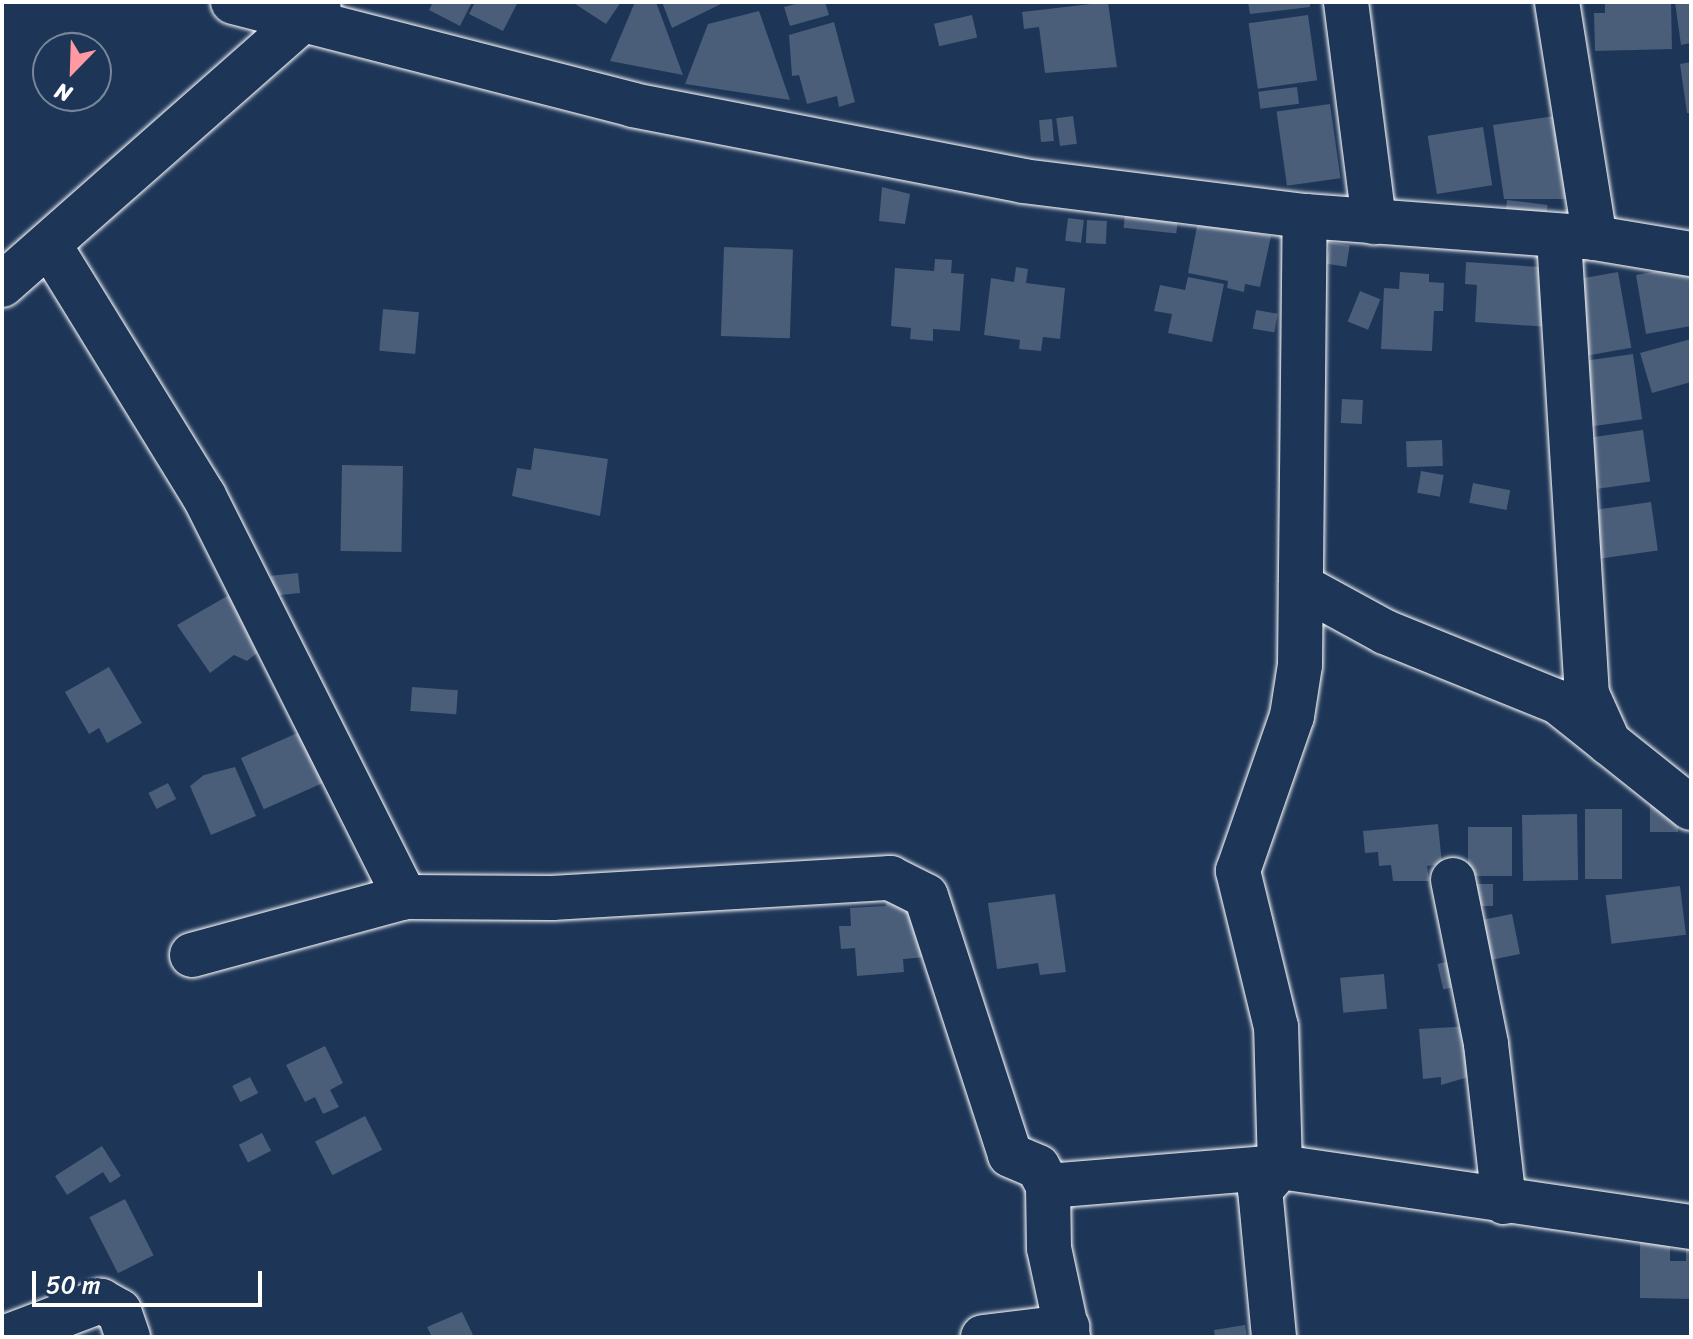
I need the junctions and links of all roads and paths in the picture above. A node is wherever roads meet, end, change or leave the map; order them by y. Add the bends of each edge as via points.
1 (233, 2) edge
2 (1346, 2) edge
3 (1557, 2) edge
4 (310, 12) edge
5 (1305, 216) junction
6 (1374, 222) junction
7 (1577, 238) junction
8 (50, 246) junction
9 (1691, 254) edge
10 (2, 285) edge
11 (1301, 586) junction
12 (1609, 743) junction
13 (1691, 808) edge
14 (1453, 880) dead end
15 (405, 897) junction
16 (192, 955) dead end
17 (1280, 1167) junction
18 (1048, 1186) junction
19 (1504, 1202) junction
20 (1691, 1227) edge
21 (1067, 1332) edge
22 (6, 1337) edge
23 (128, 1337) edge
24 (983, 1337) edge
25 (1274, 1337) edge

1 - 4 street
2 - 6 street
3 - 7 street
4 - 5 street via 633,105 992,175
4 - 8 street
5 - 6 street
5 - 11 street
6 - 7 street
7 - 9 street
7 - 12 street via 1587,694
8 - 10 street
8 - 15 street via 204,496
11 - 12 street via 1385,632 1558,702
11 - 17 street via 1292,716 1238,871 1276,1027
12 - 13 street
14 - 19 street via 1486,1044
15 - 16 street
15 - 18 street via 552,898 890,878 926,896 1010,1155 1038,1167
17 - 18 street
17 - 19 street
17 - 25 street via 1260,1190
18 - 21 street via 1049,1248
19 - 20 street
21 - 24 street
22 - 23 street via 101,1301 119,1311

